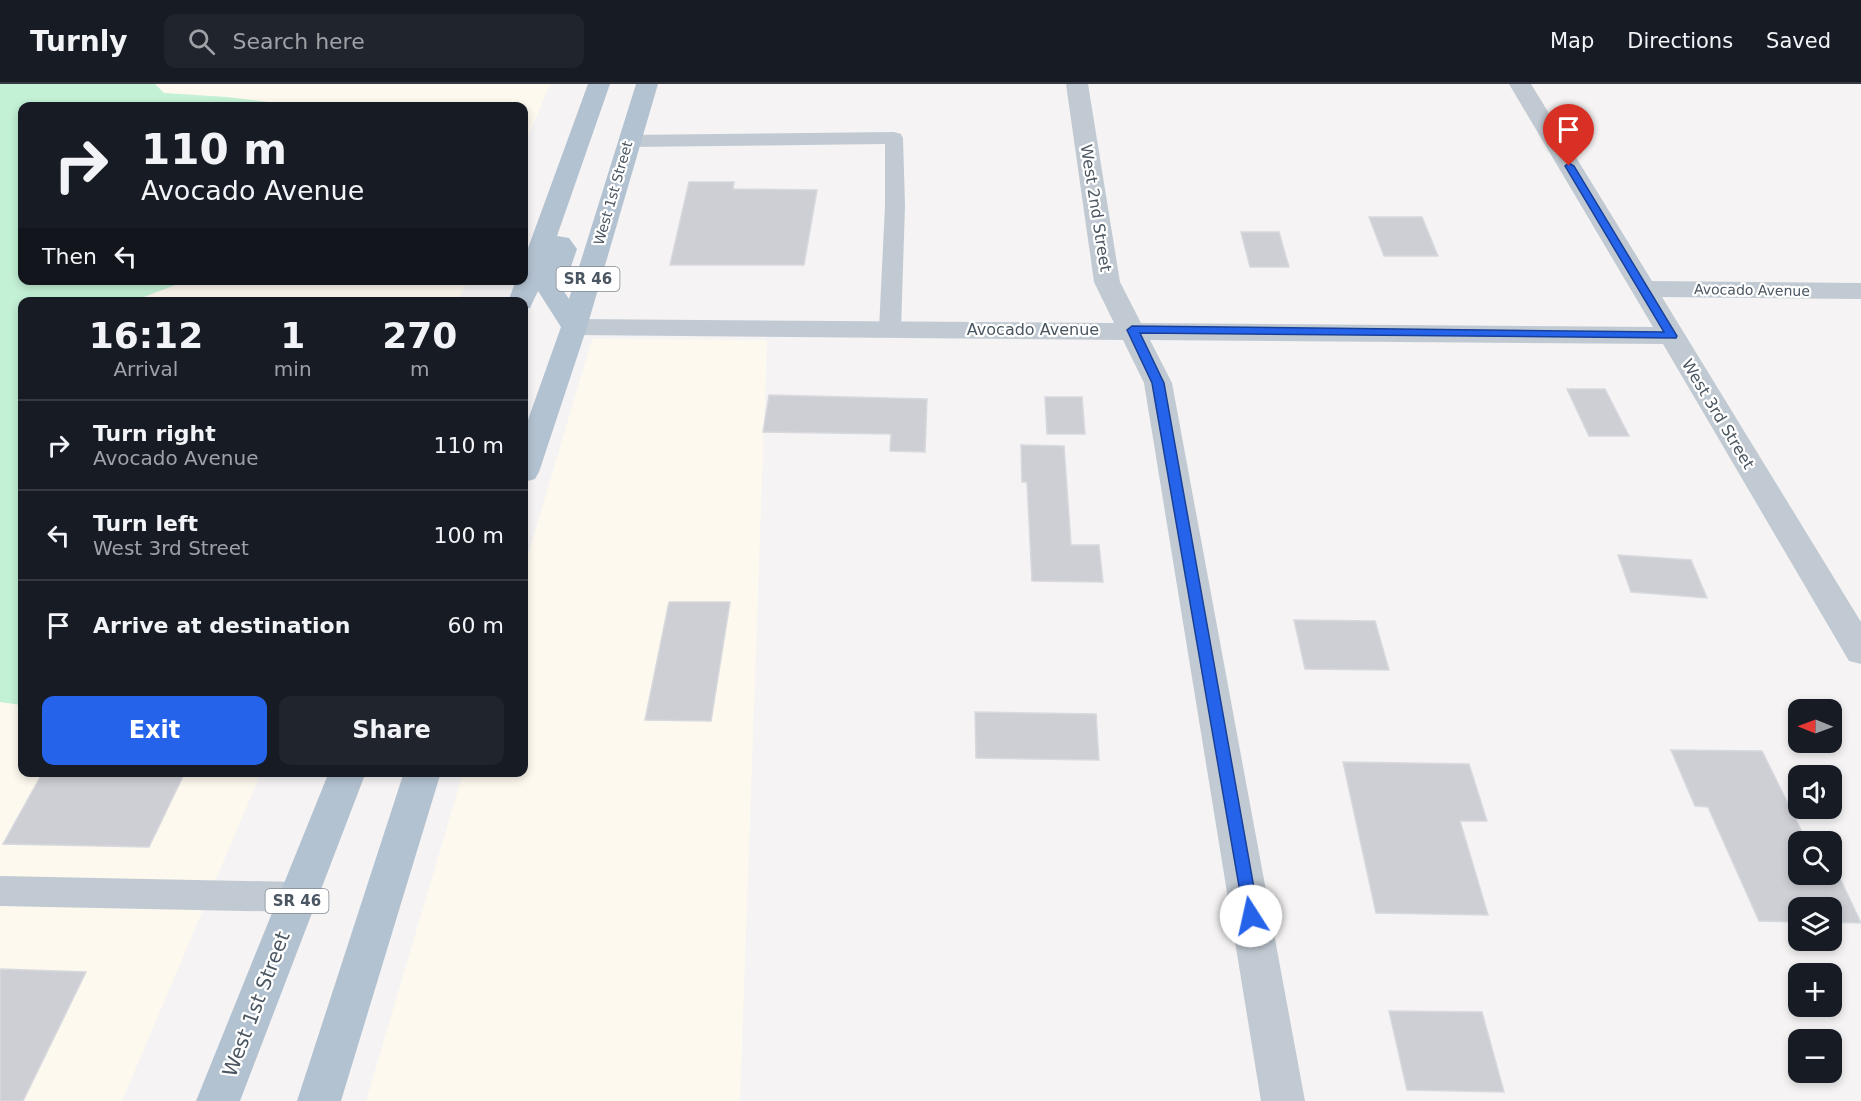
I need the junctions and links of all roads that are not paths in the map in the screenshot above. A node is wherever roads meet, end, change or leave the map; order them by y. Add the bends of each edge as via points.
1 (600, 84) edge
2 (647, 84) edge
3 (1077, 84) edge
4 (1520, 84) edge
5 (628, 141) junction
6 (548, 228) junction
7 (528, 283) edge
8 (1643, 289) junction
9 (1861, 291) edge
10 (574, 327) junction
11 (891, 329) junction
12 (1132, 330) junction
13 (1672, 336) junction
14 (528, 460) edge
15 (1861, 651) edge
16 (346, 777) edge
17 (421, 777) edge
18 (0, 891) edge
19 (298, 897) junction
20 (218, 1101) edge
21 (319, 1101) edge
22 (1283, 1101) edge

1 - 6 main road, SR 46
2 - 5 main road, West 1st Street / SR 46
3 - 12 street, West 2nd Street via 1107,282
4 - 8 street, West 3rd Street
5 - 10 main road, West 1st Street / SR 46
5 - 11 lane via 894,138
6 - 7 main road, SR 46
6 - 10 main road via 564,249 550,290
8 - 9 street, Avocado Avenue
8 - 13 street, West 3rd Street
10 - 11 street, Avocado Avenue
10 - 14 main road, West 1st Street / SR 46
11 - 12 street, Avocado Avenue
12 - 13 street, Avocado Avenue
12 - 22 street, West 2nd Street via 1158,383
13 - 15 street, West 3rd Street
16 - 19 main road, West 1st Street / SR 46
17 - 21 main road
18 - 19 lane
19 - 20 main road, West 1st Street / SR 46

